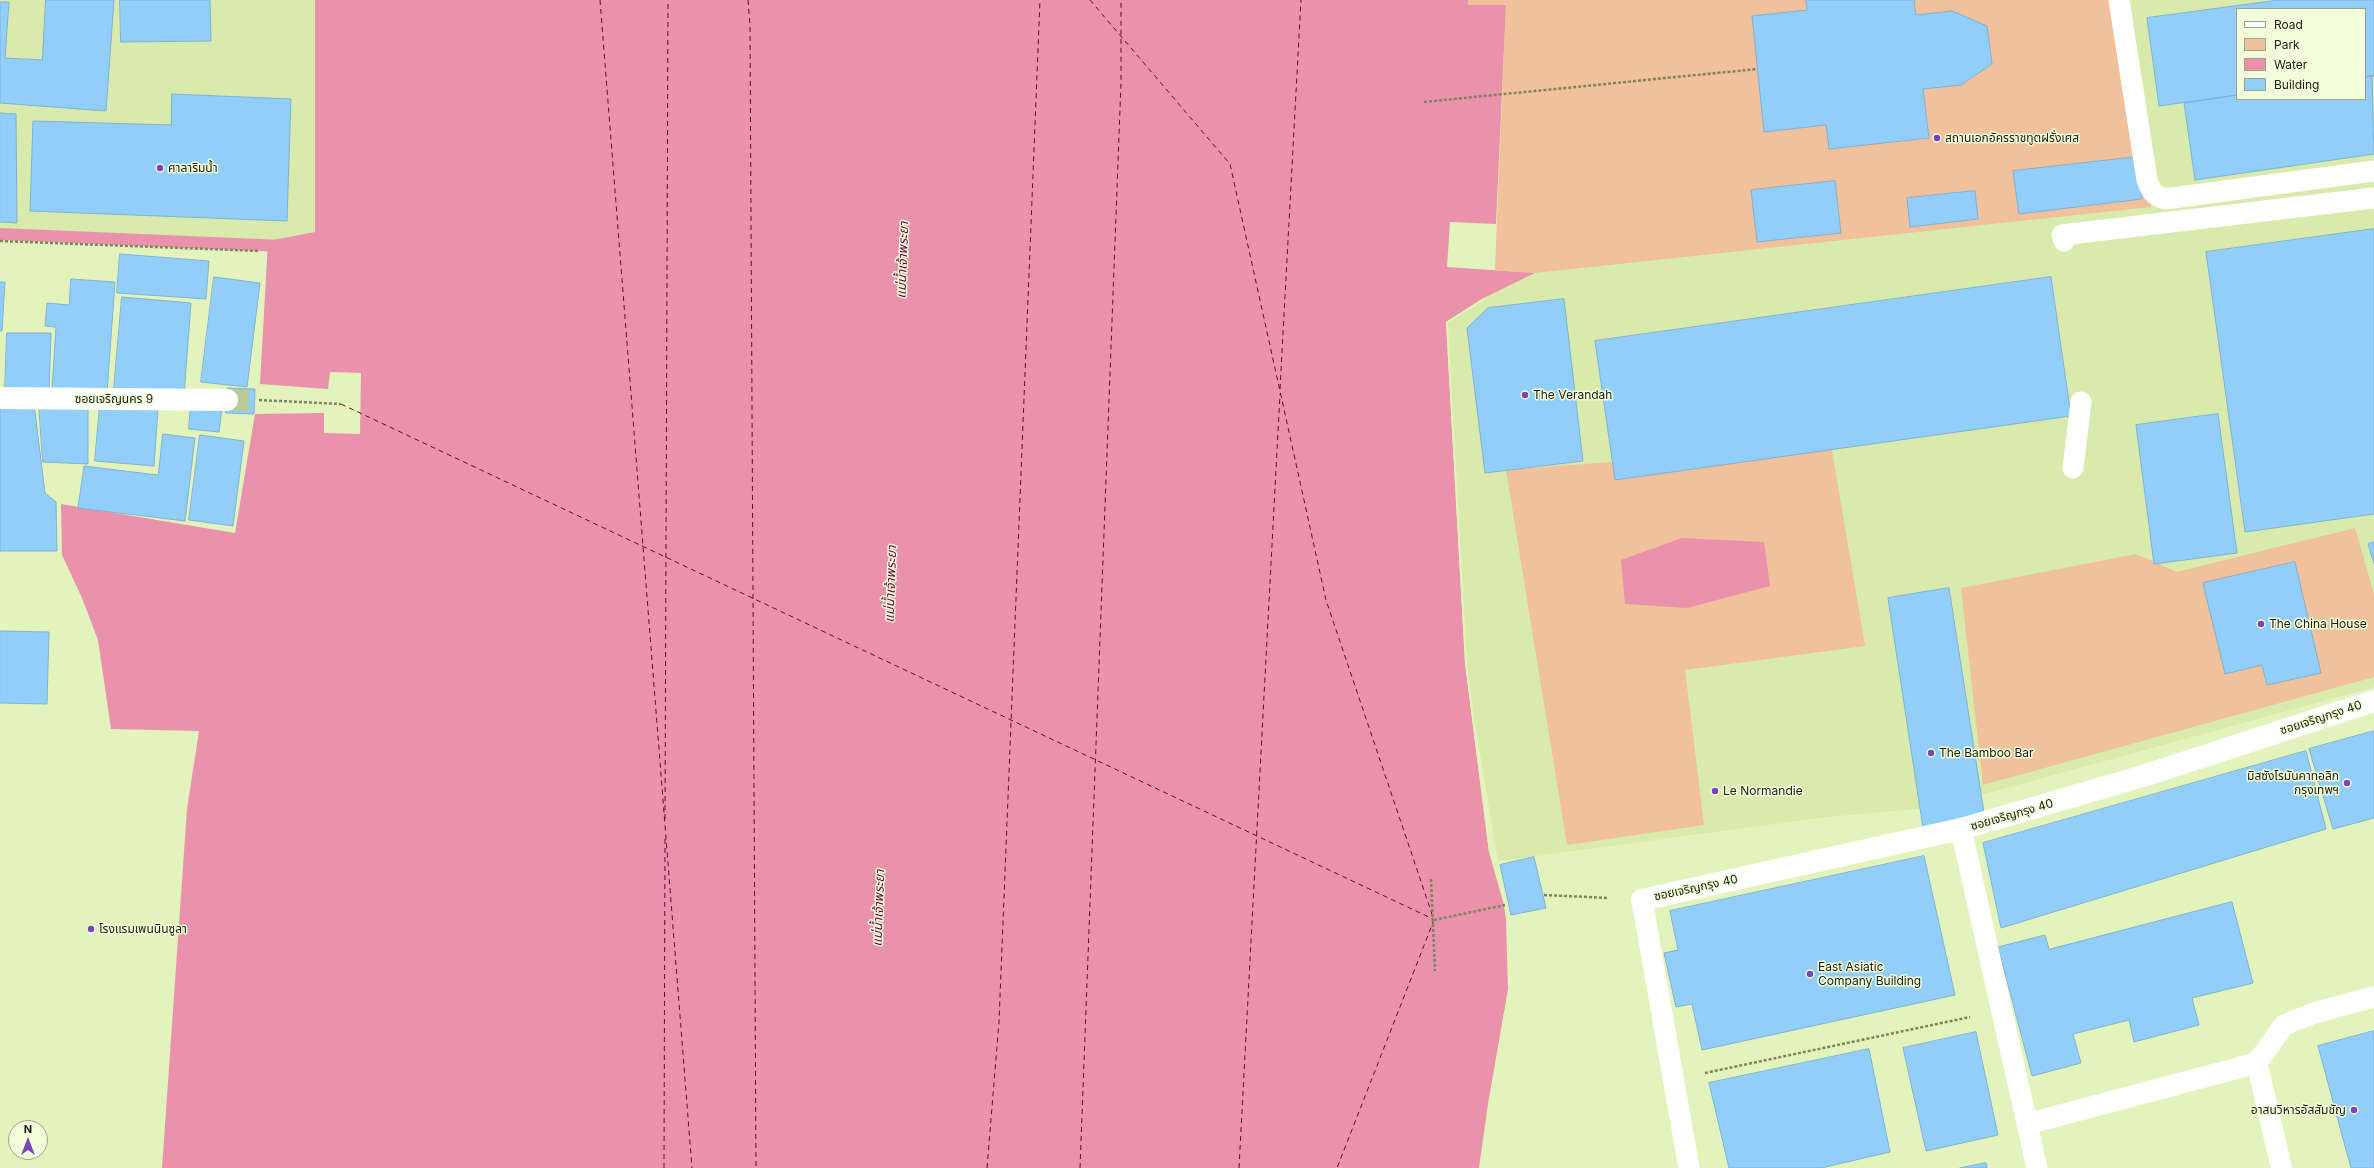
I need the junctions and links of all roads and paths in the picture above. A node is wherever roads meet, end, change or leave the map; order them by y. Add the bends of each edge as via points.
1 (2119, 0) edge
2 (1757, 69) dead end
3 (1424, 102) dead end
4 (2374, 171) edge
5 (2374, 198) edge
6 (0, 241) edge
7 (2064, 241) dead end
8 (259, 251) dead end
9 (0, 398) edge
10 (227, 400) tunnel mouth
11 (255, 400) tunnel mouth
12 (2081, 402) dead end
13 (341, 404) dead end
14 (2073, 468) dead end
15 (2374, 701) edge
16 (1961, 829) junction
17 (1431, 880) dead end
18 (1544, 895) dead end
19 (1642, 900) junction
20 (1505, 905) dead end
21 (1434, 920) junction
22 (1435, 971) dead end
23 (2374, 997) edge
24 (2002, 1010) junction
25 (2257, 1063) junction
26 (1674, 1080) junction
27 (2027, 1124) junction
28 (2280, 1167) edge
29 (1689, 1168) edge
30 (2037, 1168) edge

1 - 4 lane via 2147,180 2152,193 2165,199
2 - 3 path
5 - 7 lane via 2062,235
6 - 8 path
9 - 10 street, ซอยเจริญนคร 9
11 - 13 path
12 - 14 lane
15 - 16 street, ซอยเจริญกรุง 40 via 2143,776
16 - 19 street, ซอยเจริญกรุง 40
16 - 24 lane
17 - 21 path
18 - 19 path
19 - 26 lane
20 - 21 path
21 - 22 path
23 - 25 lane via 2314,1013 2284,1025
24 - 26 path
24 - 27 lane
25 - 27 lane
25 - 28 lane
26 - 29 lane
27 - 30 lane

